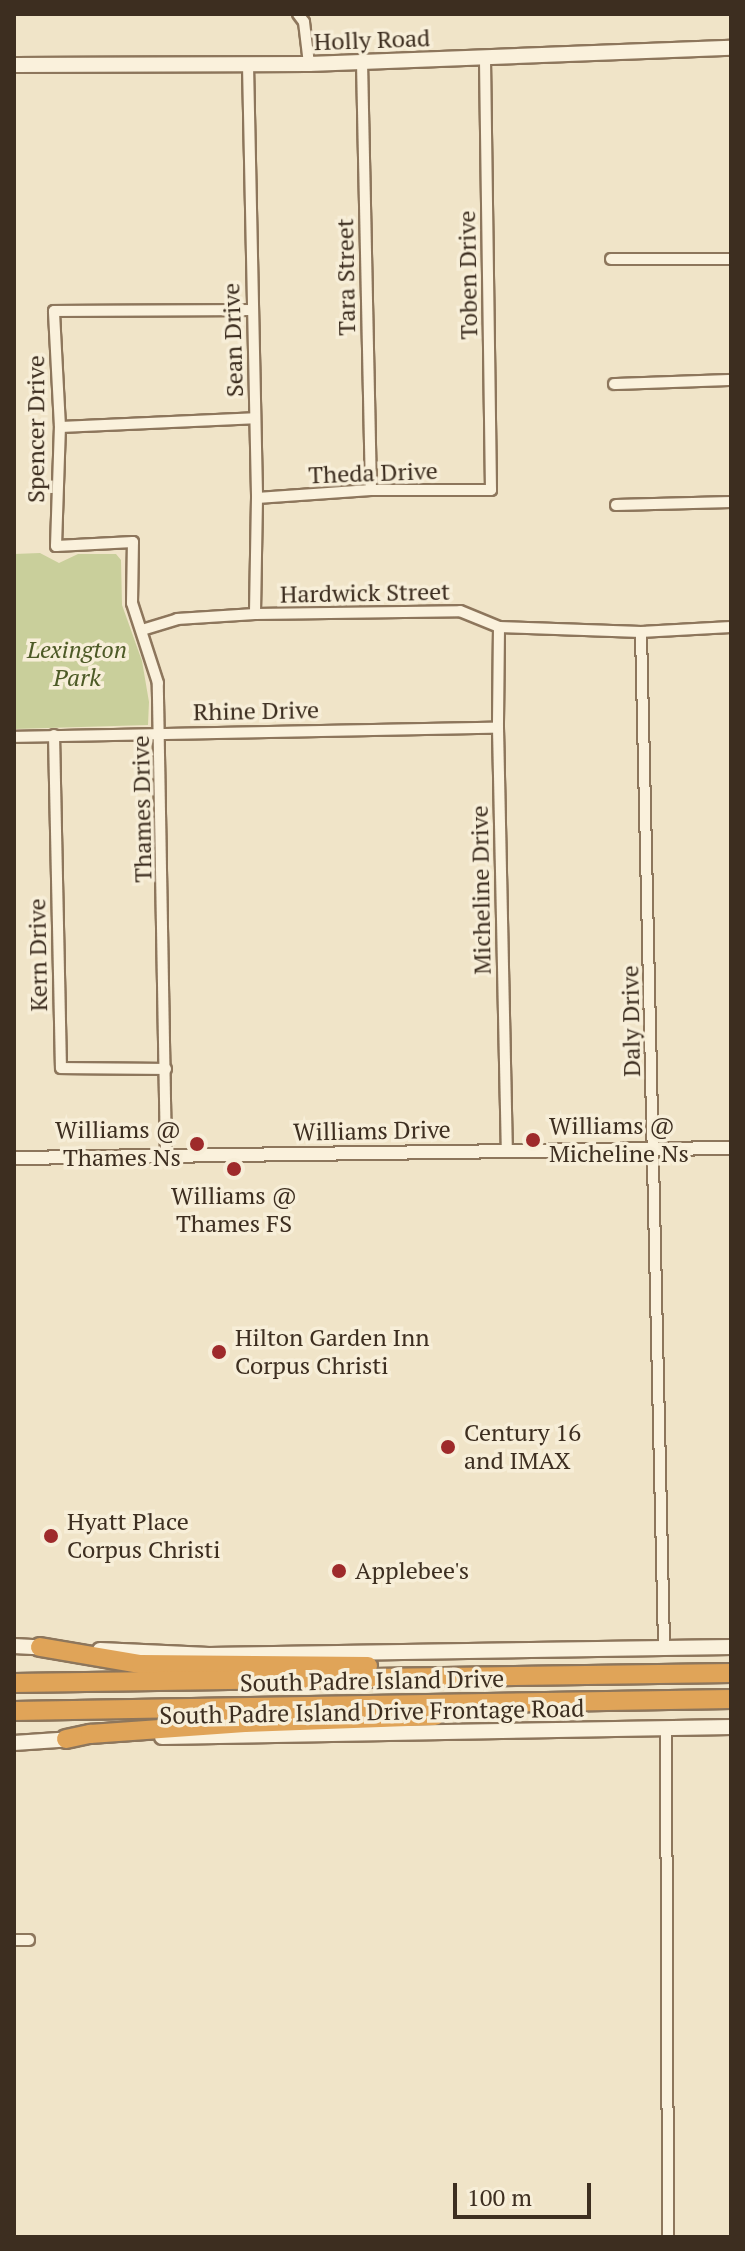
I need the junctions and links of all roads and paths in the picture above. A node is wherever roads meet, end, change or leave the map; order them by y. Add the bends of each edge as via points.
1 (298, 14) edge
2 (731, 48) edge
3 (485, 59) junction
4 (362, 62) junction
5 (309, 64) junction
6 (14, 65) edge
7 (248, 65) junction
8 (611, 259) dead end
9 (731, 259) edge
10 (251, 310) junction
11 (731, 380) edge
12 (614, 384) dead end
13 (255, 418) junction
14 (60, 427) junction
15 (371, 490) junction
16 (491, 490) joint
17 (257, 498) junction
18 (731, 502) edge
19 (616, 505) dead end
20 (56, 546) joint
21 (255, 614) junction
22 (499, 627) junction
23 (731, 627) edge
24 (142, 630) junction
25 (641, 632) junction
26 (498, 728) junction
27 (161, 733) junction
28 (54, 735) junction
29 (14, 737) edge
30 (166, 1069) junction
31 (731, 1148) edge
32 (654, 1149) junction
33 (507, 1151) junction
34 (166, 1156) junction
35 (14, 1158) edge
36 (14, 1646) edge
37 (40, 1647) junction
38 (731, 1647) edge
39 (664, 1648) junction
40 (731, 1673) edge
41 (502, 1676) junction
42 (14, 1683) edge
43 (731, 1699) edge
44 (597, 1701) junction
45 (14, 1711) edge
46 (731, 1727) edge
47 (666, 1729) junction
48 (66, 1739) junction
49 (14, 1743) edge
50 (14, 1940) edge
51 (29, 1940) dead end
52 (668, 2237) edge

1 - 5 street via 304,22
2 - 3 main road, Holly Road
3 - 4 main road, Holly Road
3 - 16 street, Toben Drive
4 - 5 main road, Holly Road
4 - 15 street, Tara Street
5 - 7 main road, Holly Road
6 - 7 main road, Holly Road
7 - 10 street, Sean Drive
8 - 9 street
10 - 13 street, Sean Drive
10 - 14 street, Spencer Drive via 54,311
11 - 12 street
13 - 14 street
13 - 17 street, Sean Drive
14 - 20 street, Spencer Drive
15 - 16 street, Theda Drive
15 - 17 street, Theda Drive
17 - 21 street, Sean Drive
18 - 19 street
20 - 24 street, Thames Drive via 133,542 132,603
21 - 22 street, Hardwick Street via 460,611
21 - 24 street, Hardwick Street via 177,619
22 - 25 street, Hardwick Street
22 - 26 street, Micheline Drive
23 - 25 street, Hardwick Street
24 - 27 street, Thames Drive via 158,683
25 - 32 street, Daly Drive
26 - 27 street, Rhine Drive
26 - 33 street, Micheline Drive
27 - 28 street, Rhine Drive
27 - 30 street, Thames Drive
28 - 29 street, Rhine Drive
28 - 30 street, Kern Drive via 61,1068
30 - 34 street, Thames Drive
31 - 32 street, Williams Drive
32 - 33 street, Williams Drive
32 - 39 street, Daly Drive
33 - 34 street, Williams Drive
34 - 35 street, Williams Drive
36 - 37 main road
37 - 39 main road via 209,1655
37 - 41 highway via 141,1664 410,1667
38 - 39 main road
40 - 41 highway, South Padre Island Drive
41 - 42 highway, South Padre Island Drive
43 - 44 highway, South Padre Island Drive
44 - 45 highway, South Padre Island Drive
44 - 48 highway via 509,1713 245,1723
46 - 47 main road, South Padre Island Drive Frontage Road
47 - 48 main road, South Padre Island Drive Frontage Road
47 - 52 street
48 - 49 main road, South Padre Island Drive Frontage Road
50 - 51 street

